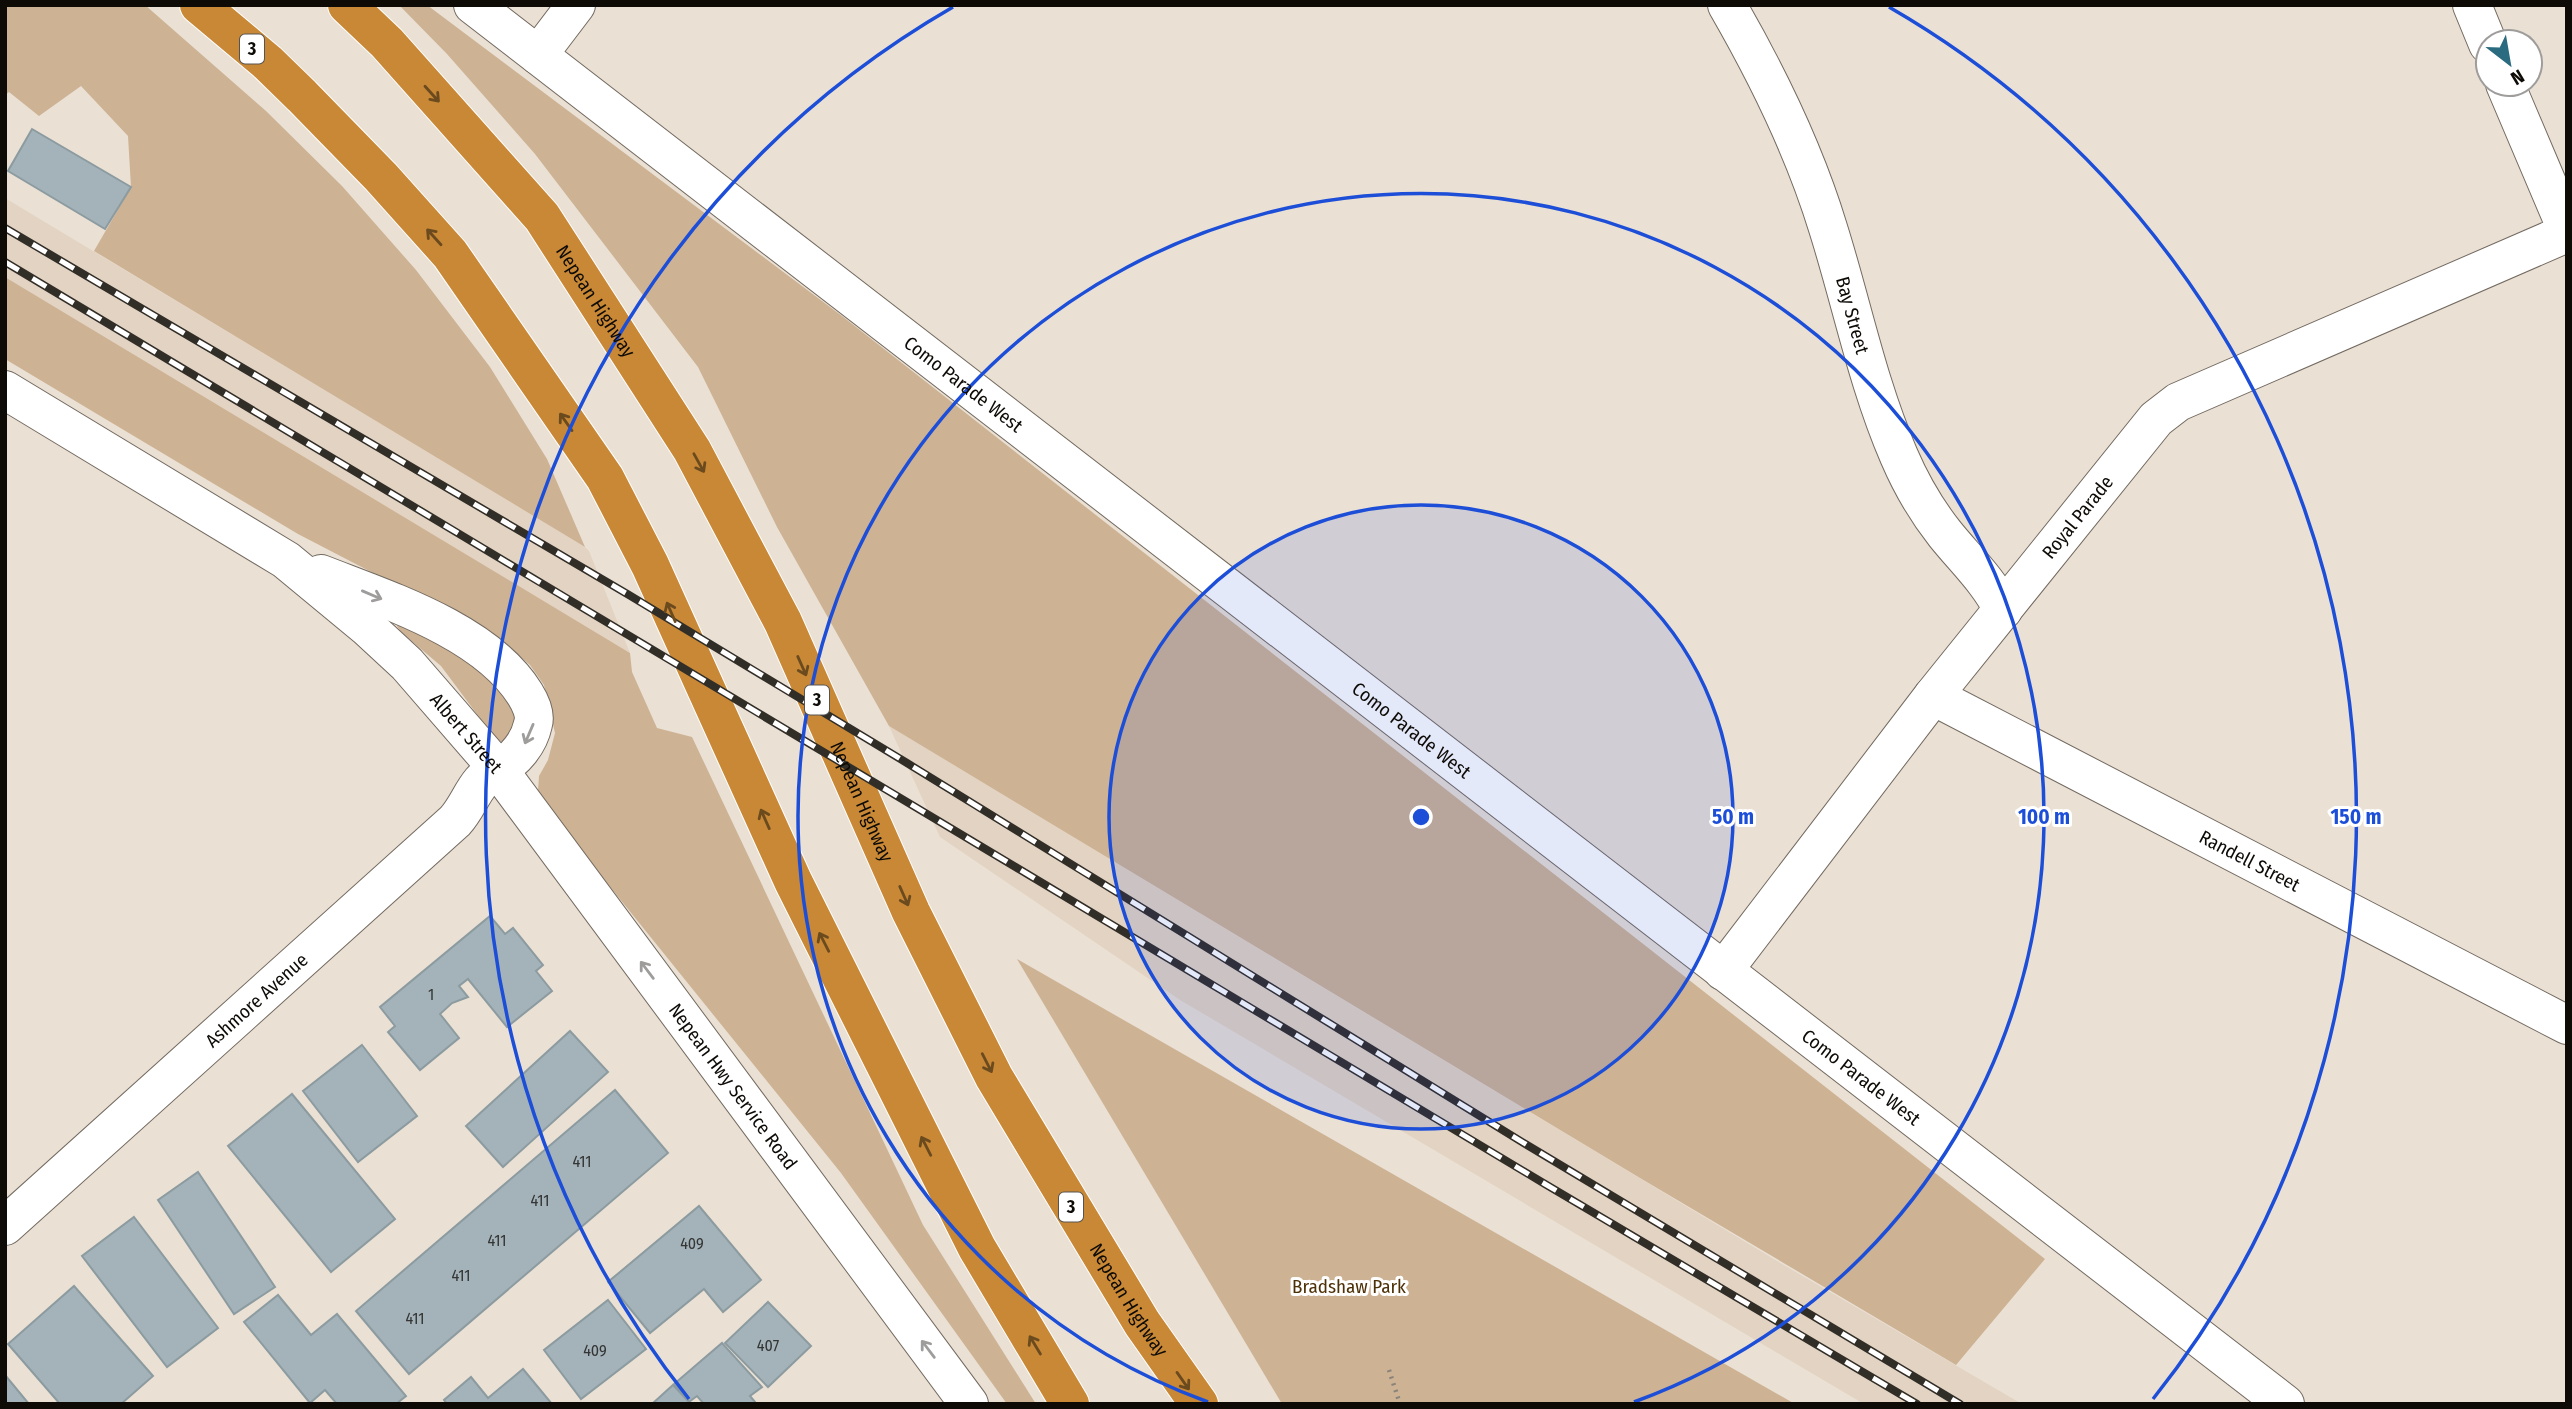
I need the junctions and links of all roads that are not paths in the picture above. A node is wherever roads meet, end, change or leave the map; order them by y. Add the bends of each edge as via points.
1 (199, 5) edge
2 (347, 5) edge
3 (473, 5) edge
4 (576, 5) edge
5 (1727, 5) edge
6 (2472, 5) edge
7 (2481, 28) edge
8 (538, 55) junction
9 (2511, 98) edge
10 (2567, 232) edge
11 (5, 390) edge
12 (286, 560) junction
13 (2003, 610) junction
14 (1933, 696) junction
15 (498, 769) junction
16 (1723, 971) junction
17 (2567, 1025) edge
18 (5, 1226) edge
19 (969, 1404) edge
20 (1070, 1404) edge
21 (1199, 1404) edge
22 (2285, 1404) edge

20 -> 1 highway, 3 via 977,1248 793,881 650,565 605,478 450,254 302,96
2 -> 21 highway, Nepean Highway / 3 via 387,43 542,217 692,450 783,622 911,912 994,1077 1142,1323
3 - 8 street, Como Parade West
4 - 8 street
5 - 13 street, Bay Street via 1804,156 1898,455 1933,517
6 - 7 street
8 - 16 street, Como Parade West
9 - 10 street
10 - 13 street, Royal Parade via 2178,402 2156,419
11 - 12 street, Albert Street
12 - 15 street, Albert Street via 407,664
12 -> 15 street, Albert Street via 414,612 463,637 509,672 527,697 534,719 517,755
13 - 14 street, Royal Parade
14 - 16 street, Royal Parade
14 - 17 street, Randell Street
15 - 18 street, Ashmore Avenue via 480,783 455,821
19 -> 15 street, Nepean Hwy Service Road
16 - 22 street, Como Parade West

